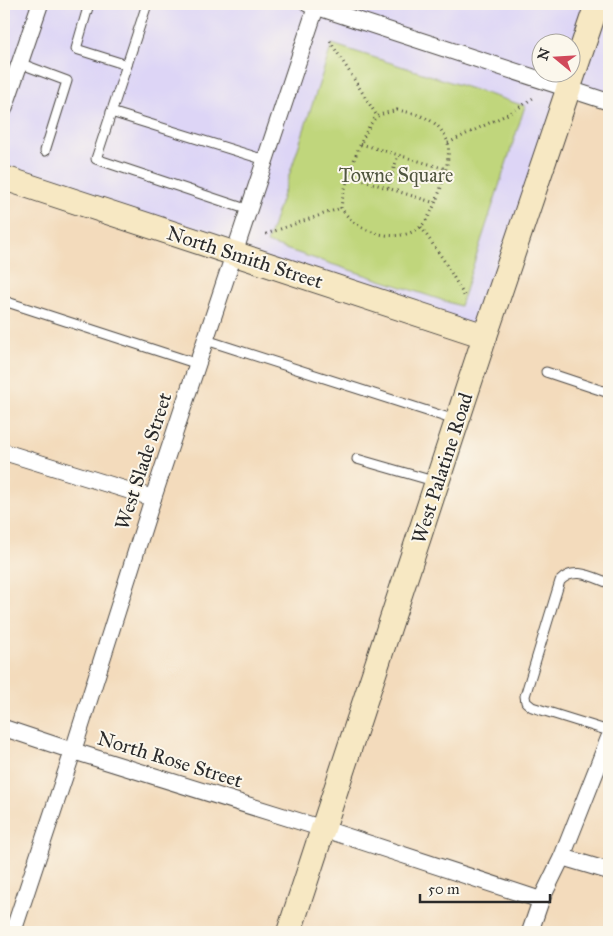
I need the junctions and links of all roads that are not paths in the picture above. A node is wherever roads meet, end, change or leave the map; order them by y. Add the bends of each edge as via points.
1 (40, 4) edge
2 (90, 4) edge
3 (147, 4) edge
4 (597, 4) edge
5 (314, 5) edge
6 (19, 64) junction
7 (127, 65) junction
8 (568, 88) junction
9 (609, 102) edge
10 (4, 109) edge
11 (111, 112) junction
12 (45, 152) dead end
13 (265, 160) junction
14 (4, 178) edge
15 (249, 210) junction
16 (234, 253) junction
17 (4, 301) edge
18 (485, 336) junction
19 (206, 340) junction
20 (198, 364) junction
21 (546, 372) dead end
22 (609, 393) edge
23 (457, 420) junction
24 (4, 452) edge
25 (357, 459) dead end
26 (437, 482) junction
27 (153, 498) junction
28 (609, 583) edge
29 (4, 728) edge
30 (609, 731) edge
31 (607, 748) edge
32 (73, 751) junction
33 (324, 829) junction
34 (562, 857) junction
35 (609, 871) edge
36 (541, 900) junction
37 (12, 932) edge
38 (289, 932) edge
39 (530, 932) edge

1 - 6 street
2 - 7 lane via 76,49
3 - 7 lane
4 - 8 main road, West Palatine Road
5 - 8 street
5 - 13 street, West Slade Street
6 - 10 street
6 - 12 lane via 67,82
7 - 11 lane
8 - 9 street
8 - 18 main road, West Palatine Road
11 - 13 lane
11 - 15 lane via 96,159
13 - 15 street, West Slade Street
14 - 16 main road, North Smith Street
15 - 16 street, West Slade Street
16 - 18 main road, North Smith Street
16 - 19 street, West Slade Street
17 - 20 lane
18 - 23 main road, West Palatine Road
19 - 20 street, West Slade Street
19 - 23 lane
20 - 27 street, West Slade Street
21 - 22 lane
23 - 26 main road, West Palatine Road
24 - 27 street
25 - 26 lane
26 - 33 main road, West Palatine Road
27 - 32 street, West Slade Street
28 - 30 lane via 573,573 560,581 525,696 532,707
29 - 32 street, North Rose Street
31 - 34 street
32 - 33 street, North Rose Street
32 - 37 street, West Slade Street
33 - 36 street, North Rose Street
33 - 38 main road, West Palatine Road
34 - 35 street
34 - 36 street
36 - 39 street

